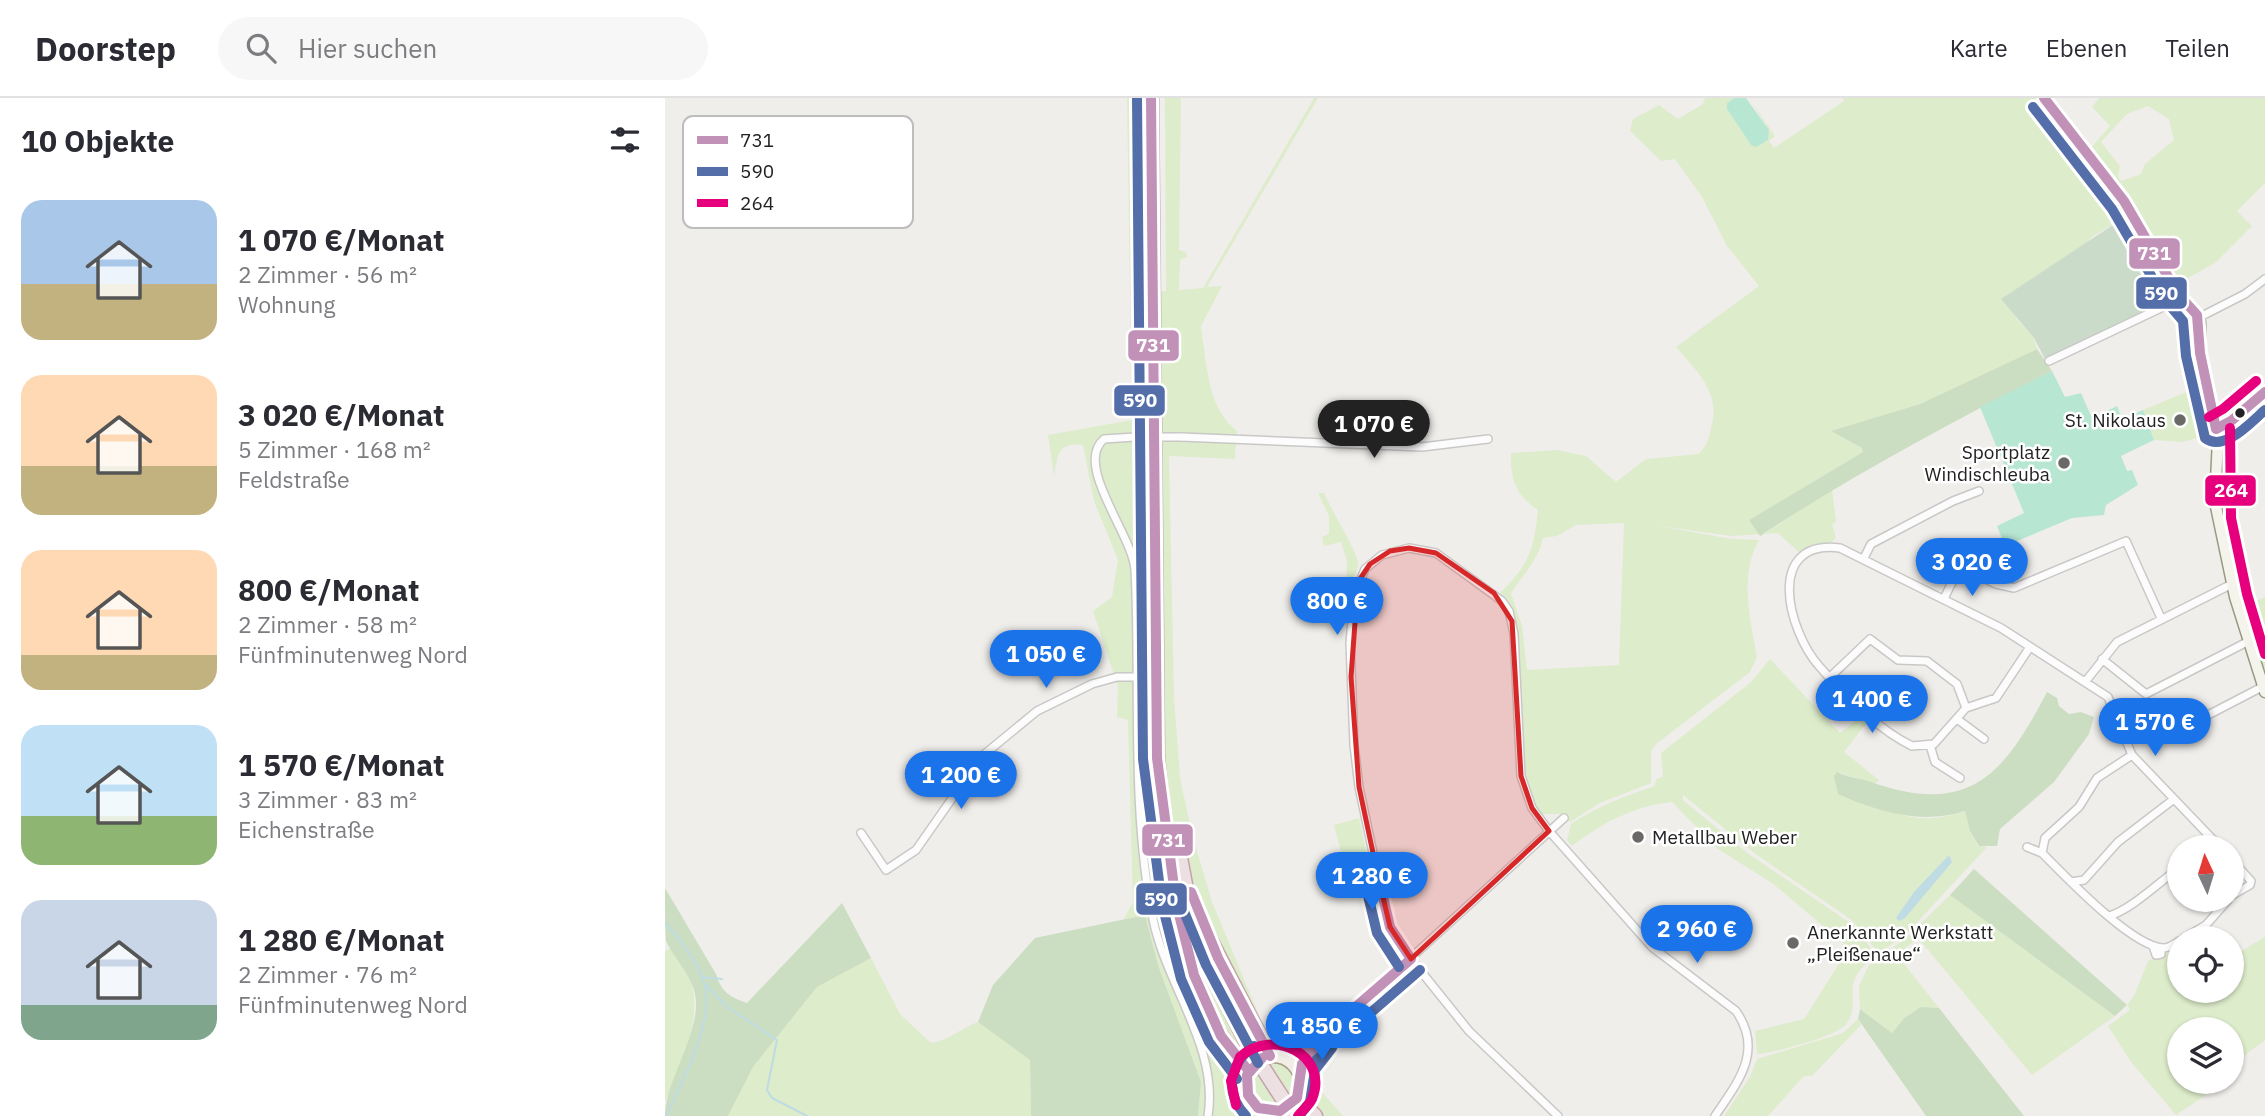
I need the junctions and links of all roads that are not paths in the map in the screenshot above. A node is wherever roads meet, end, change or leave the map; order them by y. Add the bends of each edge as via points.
1 (1151, 98) edge
2 (1160, 98) edge
3 (2044, 98) edge
4 (2265, 279) edge
5 (2182, 298) junction
6 (2198, 318) junction
7 (2049, 360) dead end
8 (2265, 392) edge
9 (2216, 429) junction
10 (1488, 439) dead end
11 (1979, 491) dead end
12 (1864, 558) junction
13 (2232, 584) junction
14 (1944, 599) junction
15 (2161, 618) junction
16 (2247, 642) junction
17 (2031, 647) junction
18 (2102, 659) junction
19 (1135, 677) junction
20 (1830, 677) junction
21 (2085, 682) junction
22 (2264, 690) edge
23 (1966, 708) junction
24 (1957, 719) junction
25 (2185, 727) dead end
26 (1985, 740) dead end
27 (1930, 745) junction
28 (2132, 755) junction
29 (1960, 778) dead end
30 (2174, 799) junction
31 (1564, 818) dead end
32 (1549, 831) junction
33 (862, 833) dead end
34 (2209, 835) edge
35 (2045, 838) junction
36 (1169, 846) junction
37 (2042, 853) junction
38 (2244, 873) edge
39 (2167, 877) edge
40 (2084, 880) junction
41 (2071, 882) junction
42 (1186, 885) junction
43 (2244, 889) edge
44 (2083, 892) junction
45 (2217, 912) edge
46 (2122, 914) junction
47 (1191, 916) junction
48 (2109, 916) junction
49 (2121, 926) junction
50 (2204, 926) edge
51 (2167, 944) edge
52 (1411, 959) junction
53 (1321, 1040) junction
54 (1270, 1056) junction
55 (1288, 1060) junction
56 (1248, 1070) junction
57 (1299, 1075) junction
58 (1299, 1094) junction
59 (1250, 1101) junction
60 (1267, 1113) edge
61 (1207, 1116) edge
62 (1246, 1116) edge
63 (1294, 1116) edge
64 (1315, 1116) edge
65 (1558, 1116) edge
66 (1715, 1116) edge

1 - 36 highway via 1154,713
2 - 42 highway via 1164,724 1172,812
3 - 5 street via 2124,201
4 - 6 street
5 - 6 street
5 - 7 street
6 - 9 street via 2200,353
8 - 9 street
9 - 13 street via 2215,502
10 - 19 street, bridge via 1422,447 1181,437 1104,439 1096,449 1095,462 1104,498 1133,554
11 - 12 street via 1871,544
12 - 14 street
12 - 20 street via 1828,547 1800,558 1789,578 1790,601 1808,651
13 - 15 street
13 - 16 street
14 - 15 street via 1963,570 2014,588 2123,541 2134,555
14 - 17 street
15 - 18 street via 2117,642
16 - 18 street via 2146,694
16 - 22 street
17 - 21 street
17 - 23 street via 1996,698
18 - 21 street
19 - 33 street via 1117,677 1037,711 981,757 916,850 886,870
19 - 61 street via 1149,898 1165,962 1205,1062 1210,1092
20 - 23 street via 1870,639 1898,660 1927,661 1957,684
20 - 27 street via 1860,708 1903,741 1912,746
21 - 28 street via 2108,697
22 - 25 street
23 - 24 street
24 - 26 street
24 - 27 street
27 - 29 street via 1935,762
28 - 30 street
28 - 35 street via 2097,778 2079,807
30 - 34 street
30 - 40 street via 2118,842
31 - 32 street
32 - 52 street
32 - 52 street via 1532,808 1521,776 1509,611 1494,593 1436,553 1409,548 1382,555 1365,569 1354,596 1350,655 1355,745 1359,787 1387,919
32 - 66 street via 1652,947 1743,1021 1749,1037 1745,1071
35 - 37 street
35 - 37 street via 2027,847
36 - 47 highway
36 - 56 highway via 1181,918 1201,989 1220,1035
37 - 41 street
38 - 43 street via 2251,881
39 - 46 street
40 - 41 street
40 - 44 street
41 - 44 street
42 - 47 highway
42 - 54 highway
44 - 48 street
45 - 50 street
46 - 48 street
46 - 49 street
47 - 63 highway, bridge via 1217,984 1248,1045
48 - 49 street
49 - 51 street via 2155,946
52 - 53 street
52 - 65 street via 1469,1031
53 - 55 street
53 - 57 street
54 - 55 main road
54 - 56 main road
55 - 57 main road
56 - 59 main road via 1245,1089
57 - 58 main road
58 - 60 main road via 1291,1105
58 - 64 highway
59 - 60 main road
59 - 62 main road

